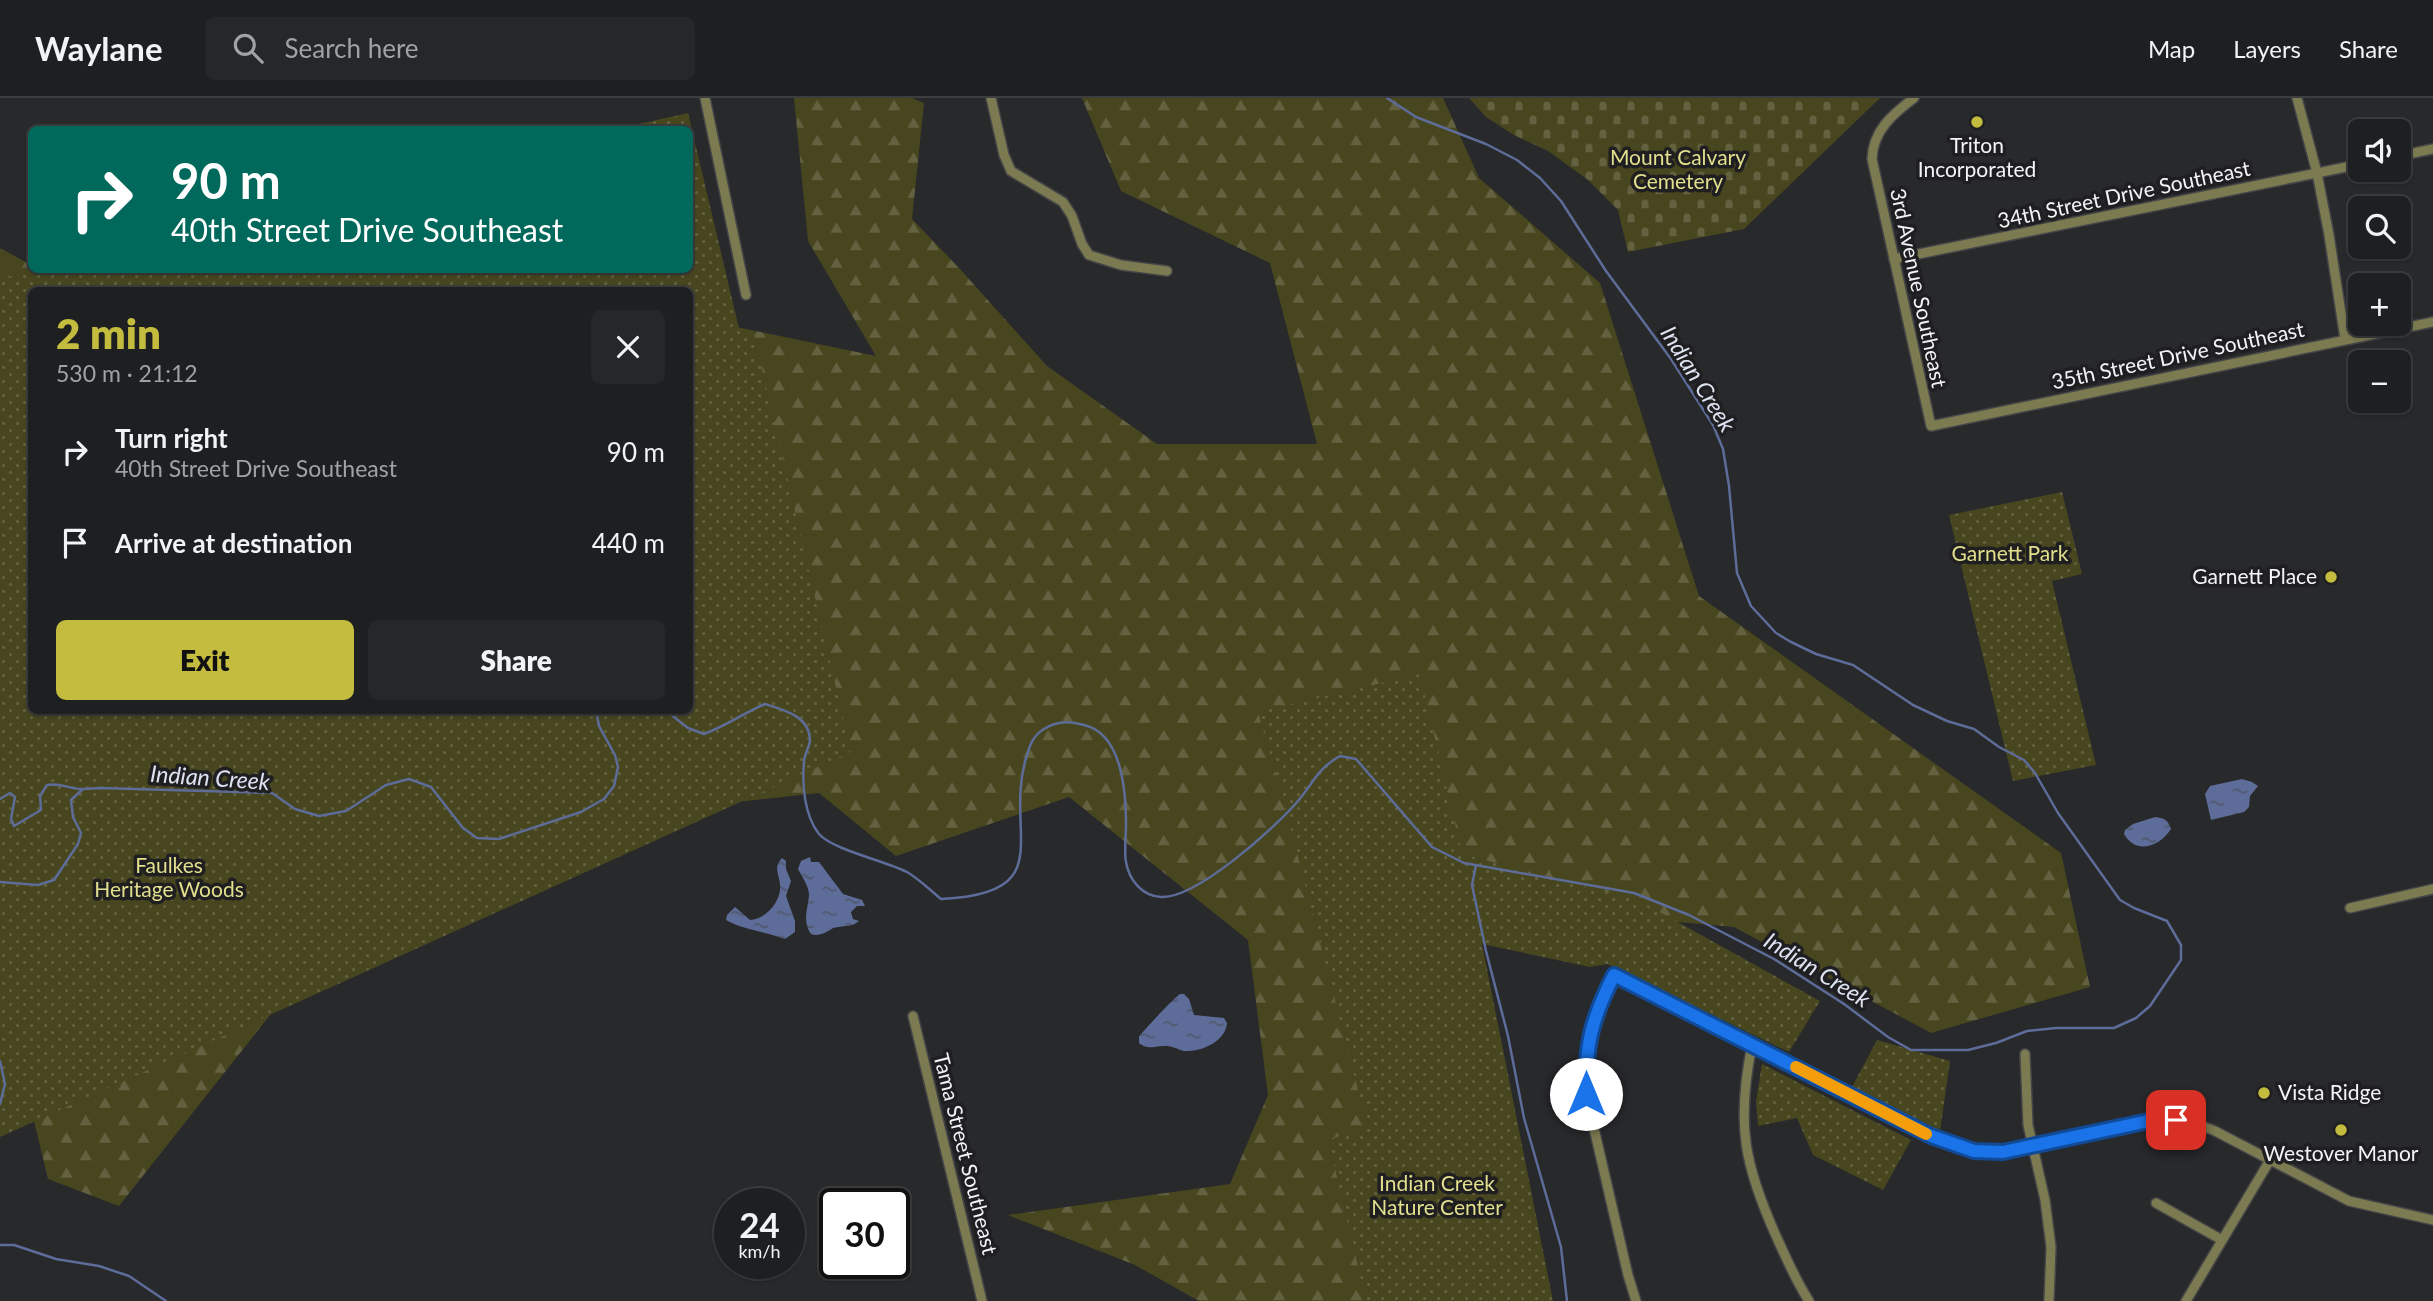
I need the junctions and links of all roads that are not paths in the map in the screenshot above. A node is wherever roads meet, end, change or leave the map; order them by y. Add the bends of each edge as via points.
1 (705, 98) edge
2 (990, 98) edge
3 (1914, 98) edge
4 (2297, 98) edge
5 (2433, 149) edge
6 (2411, 154) edge
7 (2348, 167) edge
8 (2317, 173) junction
9 (1894, 259) junction
10 (1167, 271) dead end
11 (746, 295) dead end
12 (2433, 322) edge
13 (2345, 339) junction
14 (1931, 426) joint
15 (2433, 889) edge
16 (2350, 908) dead end
17 (913, 1016) dead end
18 (1752, 1045) junction
19 (2025, 1054) dead end
20 (2032, 1146) junction
21 (2270, 1160) junction
22 (2156, 1203) dead end
23 (2433, 1220) edge
24 (2222, 1240) junction
25 (982, 1301) edge
26 (1636, 1301) edge
27 (1809, 1301) edge
28 (2049, 1301) edge
29 (2186, 1301) edge

1 - 11 street
2 - 10 street via 1011,172 1063,202 1089,255
3 - 9 street, 3rd Avenue Southeast via 1878,131 1872,146
4 - 8 street
5 - 6 street
7 - 8 street, 34th Street Drive Southeast
8 - 9 street, 34th Street Drive Southeast
8 - 13 street
9 - 14 street, 3rd Avenue Southeast
12 - 13 street, 35th Street Drive Southeast
13 - 14 street, 35th Street Drive Southeast
15 - 16 street
17 - 25 street, Tama Street Southeast
18 - 20 street via 1946,1143 1988,1152
18 - 26 street via 1614,975 1602,998 1587,1044 1586,1094
18 - 27 street via 1743,1104 1751,1171 1769,1220
19 - 20 street
20 - 21 street via 2158,1119 2176,1120 2195,1122
20 - 28 street via 2045,1200
21 - 23 street via 2349,1201
21 - 24 street
22 - 24 street
24 - 29 street

